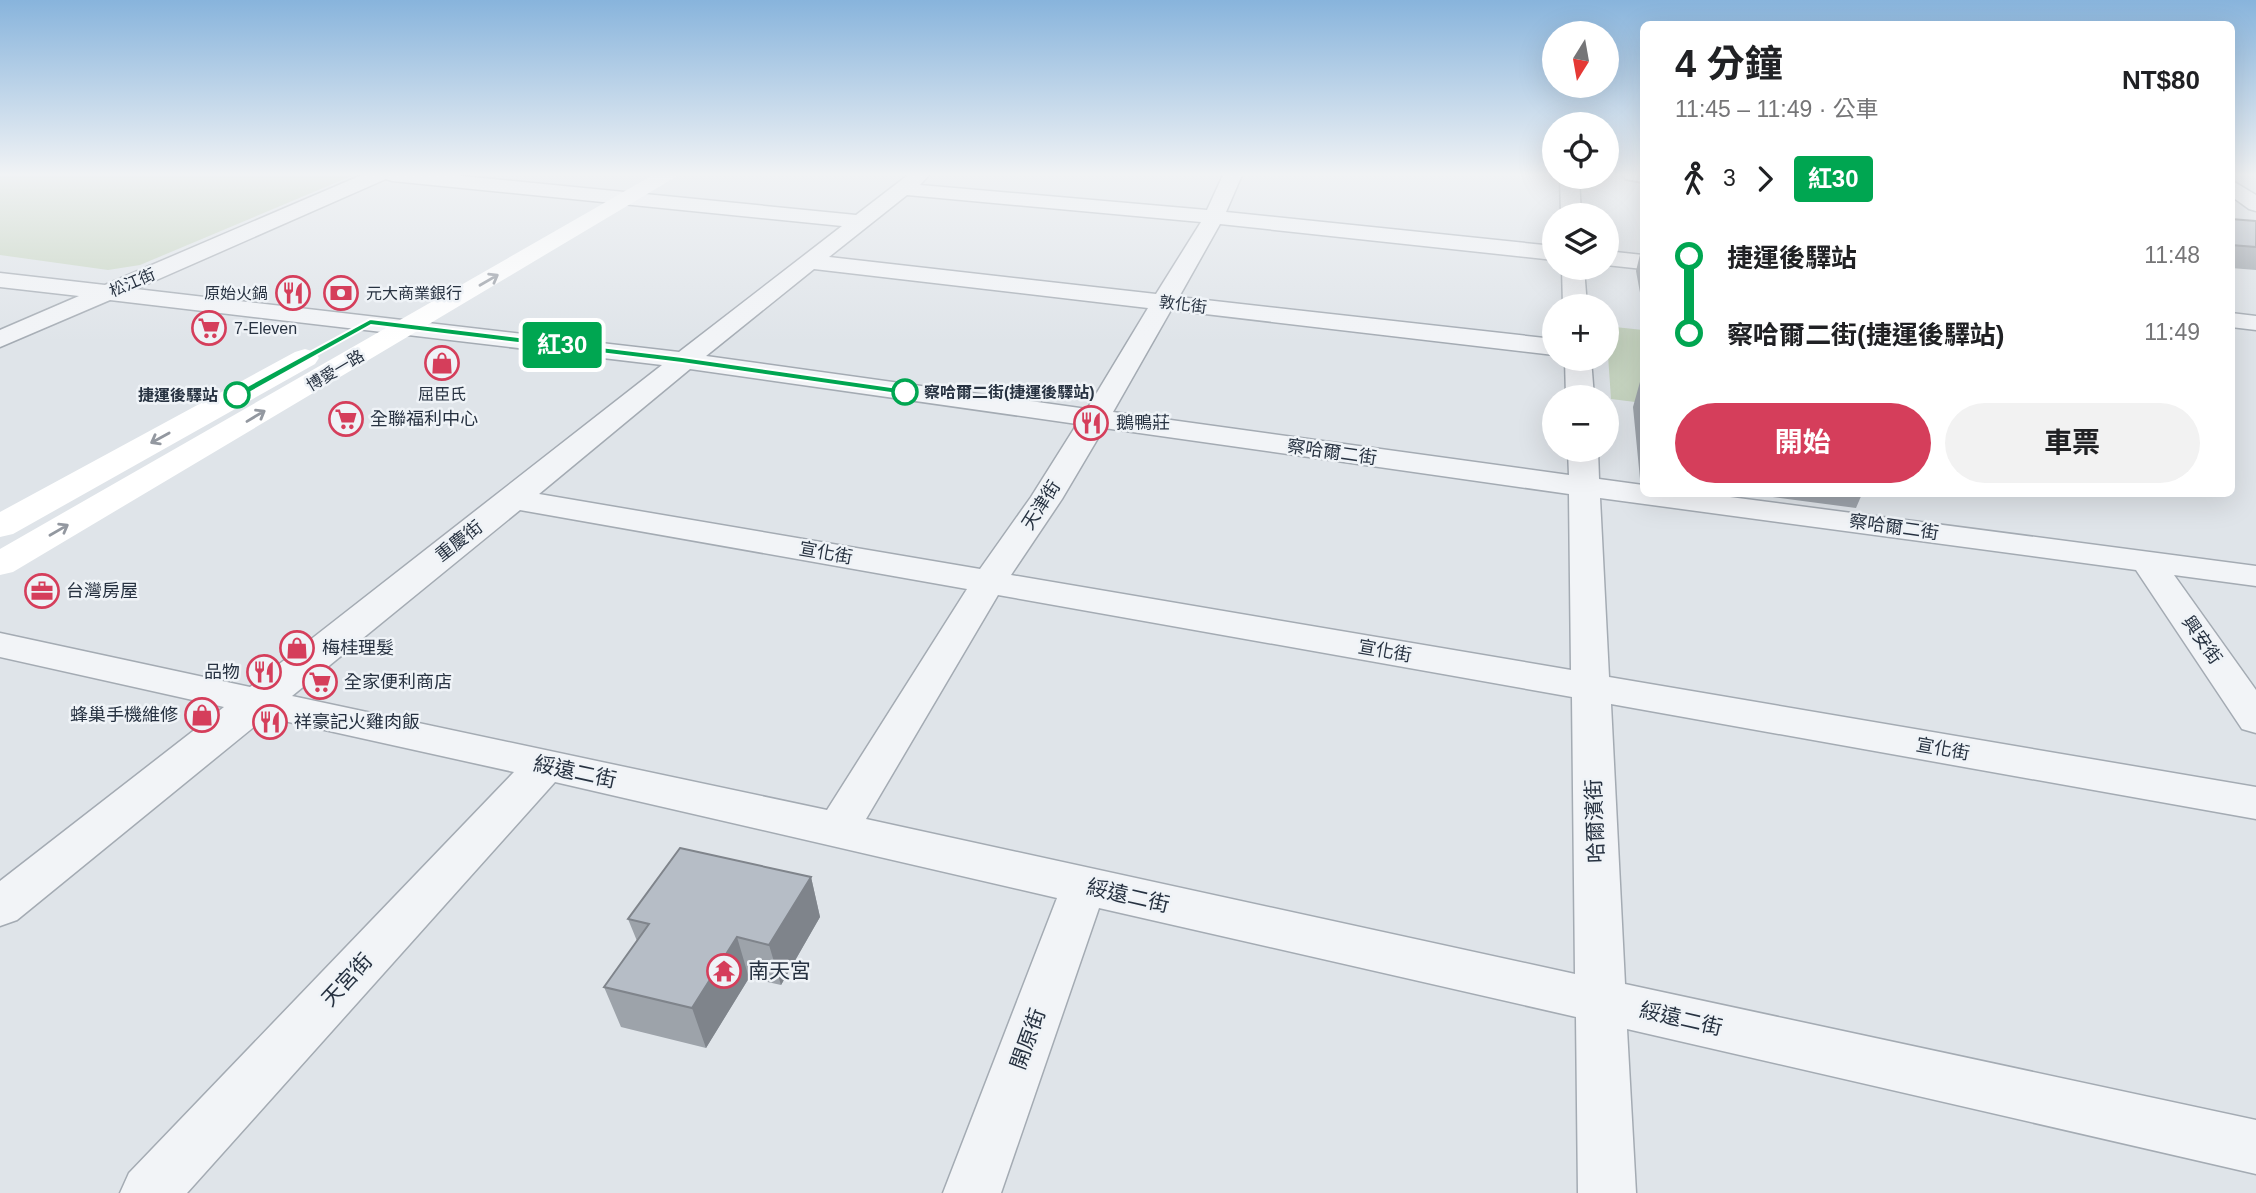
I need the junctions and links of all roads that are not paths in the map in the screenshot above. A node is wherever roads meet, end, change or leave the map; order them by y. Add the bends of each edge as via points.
1 (250, 231) edge
2 (530, 231) edge
3 (560, 231) edge
4 (850, 231) edge
5 (1206, 231) edge
6 (1343, 231) edge
7 (1542, 252) edge
8 (1619, 259) edge
9 (811, 262) junction
10 (1640, 262) edge
11 (0, 280) edge
12 (104, 294) junction
13 (1163, 302) junction
14 (2235, 320) edge
15 (370, 322) junction
16 (2256, 323) edge
17 (409, 327) junction
18 (0, 339) edge
19 (1542, 346) edge
20 (682, 360) junction
21 (1094, 420) junction
22 (1584, 468) edge
23 (1640, 477) edge
24 (1760, 497) edge
25 (513, 499) junction
26 (0, 526) edge
27 (2147, 561) junction
28 (0, 564) edge
29 (2256, 576) edge
30 (989, 581) junction
31 (0, 645) edge
32 (1590, 688) junction
33 (257, 702) junction
34 (2256, 719) edge
35 (545, 766) junction
36 (2256, 803) edge
37 (838, 829) junction
38 (1084, 886) junction
39 (0, 907) edge
40 (1602, 1001) junction
41 (2256, 1147) edge
42 (149, 1193) edge
43 (972, 1193) edge
44 (1607, 1193) edge

1 - 12 street, 松江街
2 - 15 main road, 博愛一路
17 -> 3 main road, 博愛一路
4 - 9 street, 重慶街
5 - 13 street, 天津街
6 - 7 street
8 - 10 street
9 - 13 street, 敦化街
9 - 20 street, 重慶街
11 - 12 street, 察哈爾二街
12 - 15 street, 察哈爾二街
12 - 18 street, 松江街
13 - 19 street, 敦化街
13 - 21 street, 天津街
14 - 16 street
15 - 17 street, 察哈爾二街
15 -> 26 main road, 博愛一路
17 - 20 street, 察哈爾二街
28 -> 17 main road, 博愛一路
20 - 21 street, 察哈爾二街
20 - 25 street, 重慶街
21 - 22 street, 察哈爾二街
21 - 30 street, 天津街
22 - 23 street, 察哈爾二街
22 - 32 street, 哈爾濱街
24 - 27 street, 察哈爾二街
25 - 30 street, 宣化街
25 - 33 street, 重慶街
27 - 29 street, 察哈爾二街
27 - 34 street, 興安街
30 - 32 street, 宣化街
30 - 37 street, 天津街
31 - 33 street, 綏遠二街
32 - 36 street, 宣化街
32 - 40 street, 哈爾濱街
33 - 35 street, 綏遠二街
33 - 39 street, 重慶街
35 - 37 street, 綏遠二街
35 - 42 street, 天宮街
37 - 38 street, 綏遠二街
38 - 40 street, 綏遠二街
38 - 43 street, 開原街
40 - 41 street, 綏遠二街
40 - 44 street, 哈爾濱街

